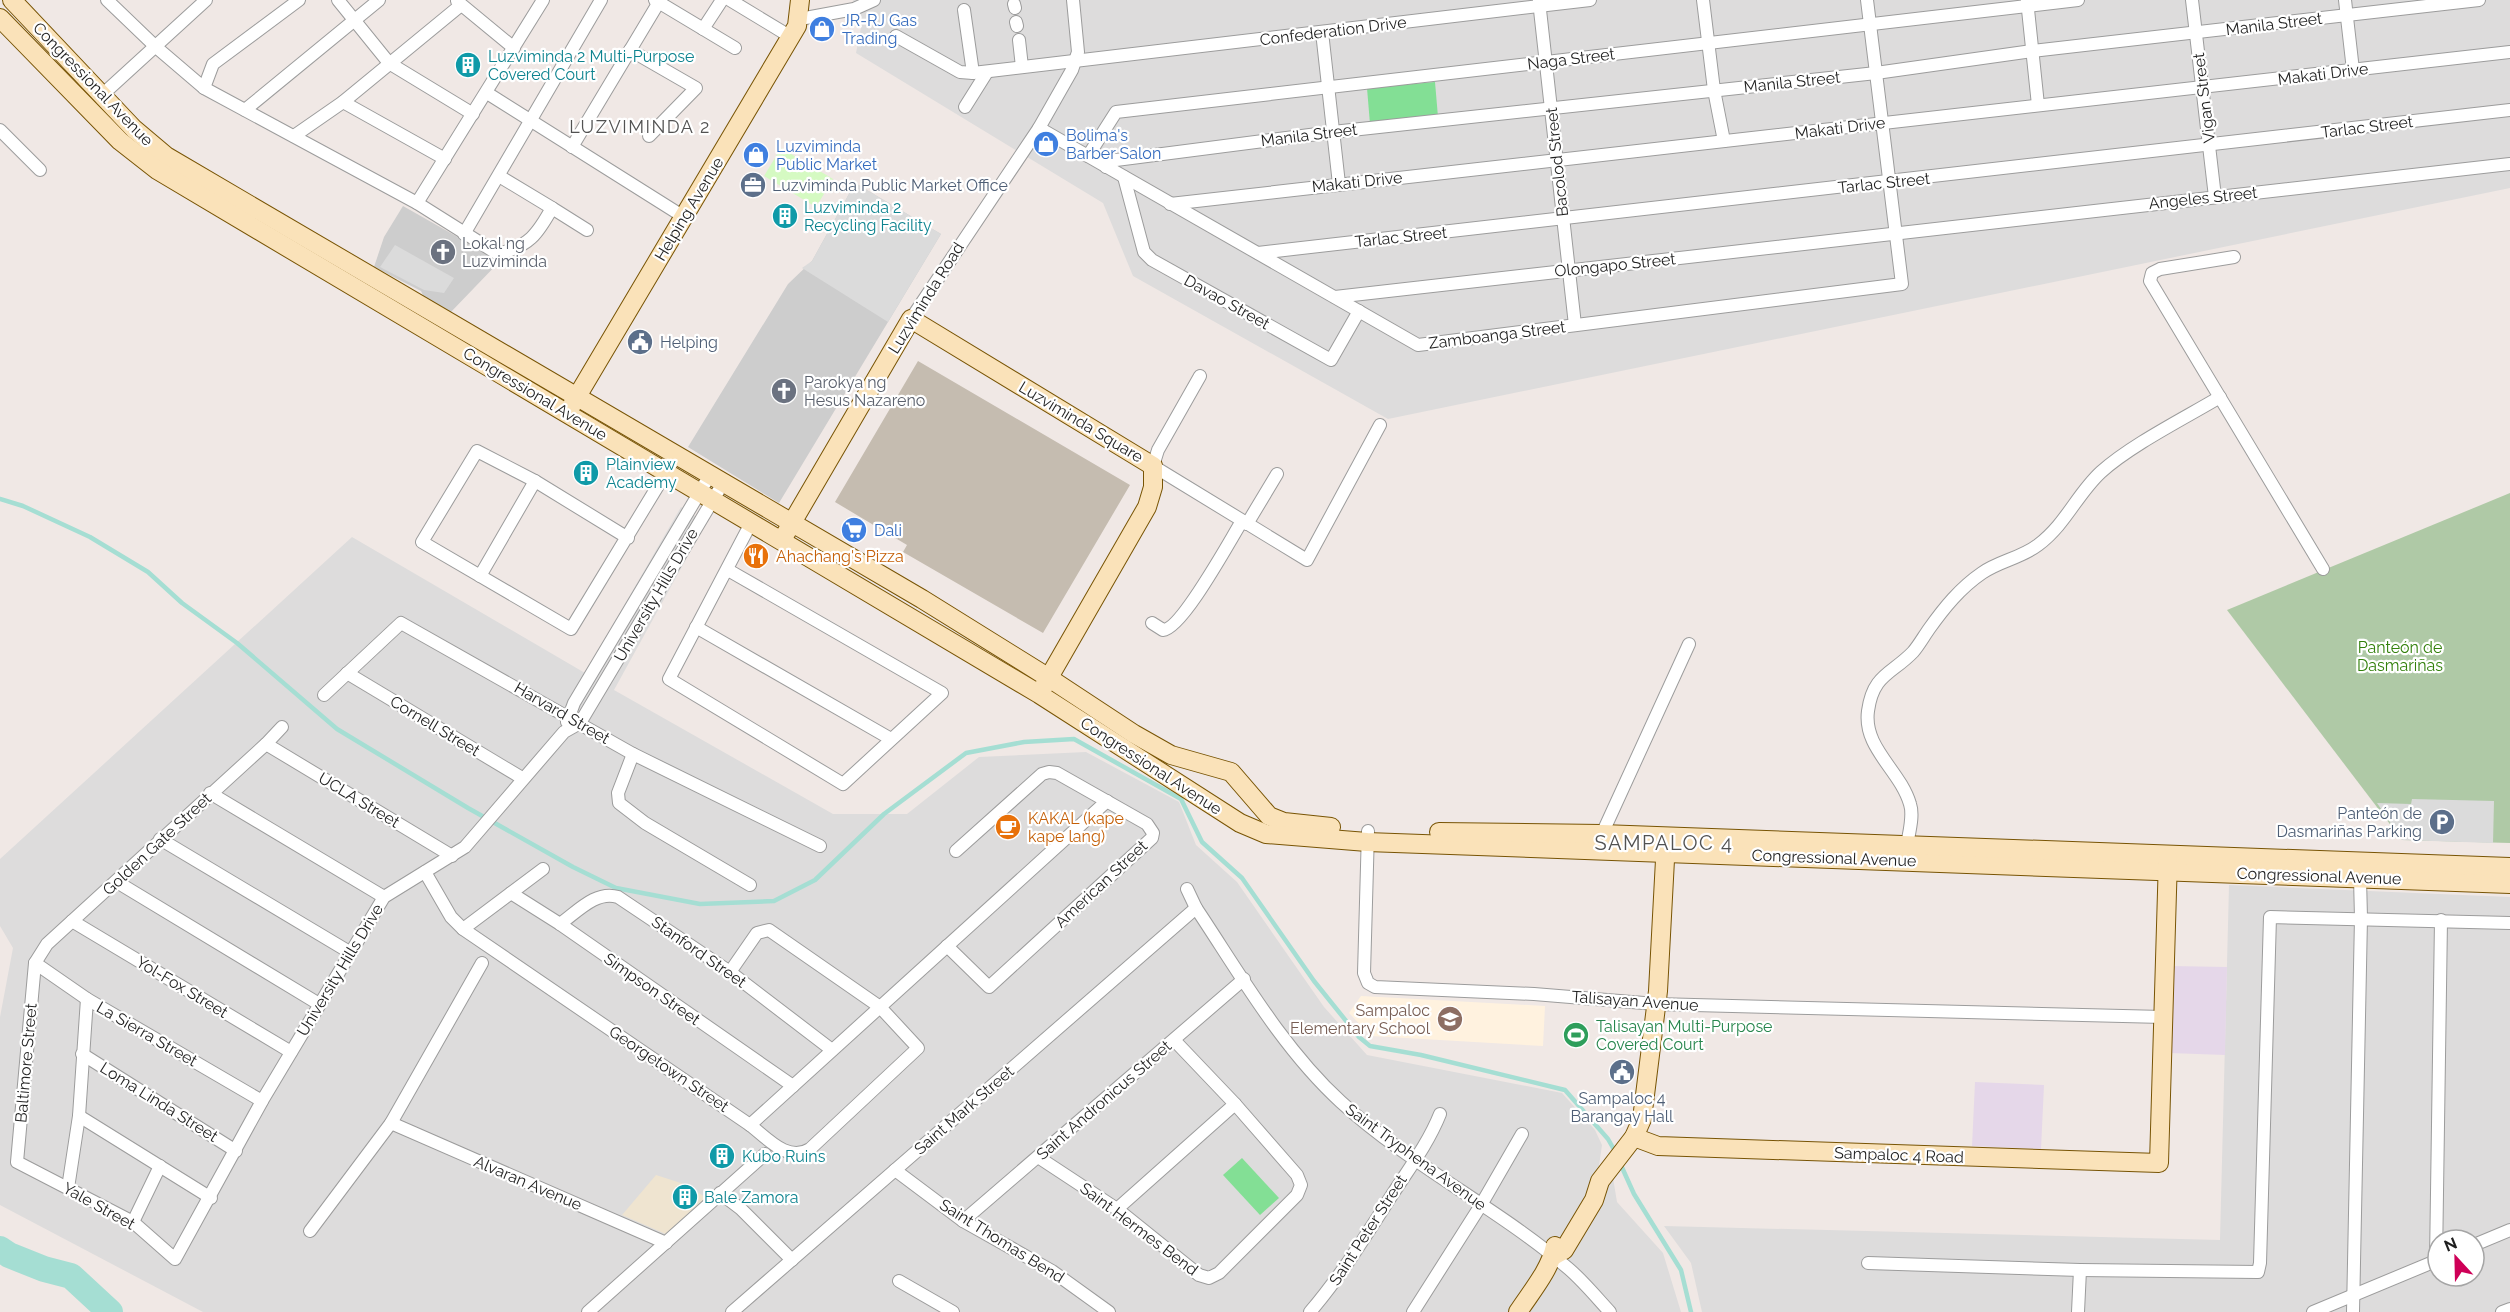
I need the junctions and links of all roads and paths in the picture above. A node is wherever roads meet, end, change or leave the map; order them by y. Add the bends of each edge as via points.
1 (107, 0) edge
2 (206, 0) edge
3 (299, 0) edge
4 (338, 0) edge
5 (379, 0) edge
6 (602, 0) edge
7 (722, 0) edge
8 (730, 0) edge
9 (800, 0) edge
10 (848, 0) edge
11 (874, 0) edge
12 (1073, 0) edge
13 (1590, 0) edge
14 (1703, 0) edge
15 (1867, 0) edge
16 (2078, 0) edge
17 (2192, 0) edge
18 (2345, 0) edge
19 (2479, 0) edge
20 (657, 1) edge
21 (458, 2) edge
22 (539, 2) edge
23 (14, 3) edge
24 (1539, 3) edge
25 (2027, 3) edge
26 (964, 10) dead end
27 (837, 11) junction
28 (2347, 15) junction
29 (0, 18) edge
30 (354, 20) junction
31 (800, 20) junction
32 (1870, 24) junction
33 (703, 29) junction
34 (1322, 32) junction
35 (2196, 33) junction
36 (896, 36) dead end
37 (791, 37) junction
38 (1019, 40) dead end
39 (1707, 43) junction
40 (156, 47) junction
41 (514, 48) junction
42 (735, 48) dead end
43 (630, 50) junction
44 (2032, 51) junction
45 (2510, 52) edge
46 (1076, 61) junction
47 (1546, 62) junction
48 (389, 63) junction
49 (1022, 67) junction
50 (2353, 70) junction
51 (987, 72) junction
52 (973, 73) junction
53 (1876, 73) junction
54 (1328, 87) junction
55 (2202, 87) junction
56 (204, 88) junction
57 (1714, 90) junction
58 (487, 93) junction
59 (102, 95) junction
60 (343, 102) junction
61 (2038, 105) junction
62 (965, 107) dead end
63 (1551, 107) junction
64 (245, 110) junction
65 (2510, 110) edge
66 (473, 114) junction
67 (530, 121) junction
68 (1882, 123) junction
69 (1039, 128) junction
70 (0, 130) edge
71 (1333, 132) junction
72 (294, 136) junction
73 (649, 136) dead end
74 (1724, 141) junction
75 (2209, 146) junction
76 (572, 147) junction
77 (1088, 156) junction
78 (445, 159) junction
79 (1557, 159) junction
80 (2510, 164) edge
81 (1106, 167) junction
82 (39, 170) dead end
83 (499, 176) junction
84 (1124, 177) junction
85 (1889, 182) junction
86 (1339, 184) junction
87 (2215, 197) junction
88 (417, 203) junction
89 (1170, 204) junction
90 (552, 208) junction
91 (684, 217) junction
92 (1563, 219) junction
93 (587, 230) dead end
94 (1895, 233) junction
95 (464, 234) junction
96 (1258, 253) junction
97 (2235, 257) dead end
98 (1569, 270) junction
99 (1335, 297) junction
100 (1359, 311) junction
101 (911, 319) junction
102 (1575, 325) junction
103 (1200, 376) dead end
104 (577, 397) junction
105 (2220, 397) junction
106 (566, 414) junction
107 (1380, 426) dead end
108 (671, 464) junction
109 (1153, 466) junction
110 (1277, 474) dead end
111 (717, 479) junction
112 (535, 481) junction
113 (706, 495) junction
114 (792, 522) junction
115 (1244, 522) junction
116 (751, 523) junction
117 (628, 538) junction
118 (782, 540) junction
119 (2323, 569) dead end
120 (728, 570) junction
121 (480, 576) junction
122 (1152, 623) dead end
123 (696, 627) junction
124 (1689, 644) dead end
125 (347, 673) junction
126 (1049, 678) junction
127 (1039, 694) junction
128 (324, 696) dead end
129 (568, 716) junction
130 (580, 723) junction
131 (282, 727) dead end
132 (564, 732) junction
133 (891, 739) junction
134 (266, 744) junction
135 (633, 754) junction
136 (522, 778) junction
137 (210, 793) junction
138 (1107, 801) junction
139 (1602, 834) junction
140 (1368, 837) junction
141 (160, 839) junction
142 (1666, 844) junction
143 (1907, 844) junction
144 (820, 846) dead end
145 (956, 851) dead end
146 (452, 856) junction
147 (2168, 862) junction
148 (2510, 867) edge
149 (543, 868) dead end
150 (426, 872) junction
151 (2360, 878) junction
152 (117, 882) junction
153 (2510, 884) edge
154 (750, 885) dead end
155 (1187, 889) dead end
156 (511, 893) junction
157 (384, 897) junction
158 (1196, 908) junction
159 (2361, 918) junction
160 (2441, 920) junction
161 (72, 921) junction
162 (2510, 923) edge
163 (560, 924) junction
164 (463, 928) junction
165 (947, 946) junction
166 (351, 953) junction
167 (35, 963) junction
168 (482, 963) dead end
169 (730, 972) junction
170 (1244, 979) junction
171 (87, 999) junction
172 (319, 1004) junction
173 (1656, 1004) junction
174 (880, 1006) junction
175 (2163, 1017) junction
176 (1174, 1040) junction
177 (832, 1050) junction
178 (291, 1052) junction
179 (82, 1054) junction
180 (793, 1086) junction
181 (262, 1101) junction
182 (1235, 1104) junction
183 (1440, 1114) dead end
184 (79, 1116) junction
185 (391, 1123) junction
186 (750, 1125) junction
187 (1522, 1134) dead end
188 (1632, 1141) junction
189 (236, 1151) junction
190 (765, 1154) dead end
191 (1038, 1157) junction
192 (1415, 1160) junction
193 (16, 1162) joint
194 (160, 1166) junction
195 (895, 1170) junction
196 (68, 1188) junction
197 (720, 1193) junction
198 (211, 1198) junction
199 (1481, 1205) junction
200 (1117, 1209) junction
201 (963, 1221) junction
202 (133, 1222) junction
203 (2437, 1228) edge
204 (2510, 1230) edge
205 (310, 1231) dead end
206 (2486, 1240) edge
207 (666, 1243) junction
208 (1553, 1256) junction
209 (176, 1259) joint
210 (792, 1260) junction
211 (1868, 1263) dead end
212 (2426, 1265) edge
213 (2080, 1270) junction
214 (899, 1281) dead end
215 (2353, 1295) junction
216 (2510, 1309) edge
217 (588, 1312) edge
218 (732, 1312) edge
219 (953, 1312) edge
220 (1109, 1312) edge
221 (1310, 1312) edge
222 (1413, 1312) edge
223 (1518, 1312) edge
224 (1611, 1312) edge
225 (2078, 1312) edge
226 (2313, 1312) edge
227 (2353, 1312) edge
228 (2502, 1312) edge

1 - 40 street
2 - 40 street
3 - 56 street via 213,64
4 - 30 street
5 - 30 street
6 - 67 street
7 - 33 street
8 - 37 street
9 - 31 main road
10 - 27 street
11 - 27 street
12 - 46 street
13 - 24 street, Confederation Drive
14 - 39 street
15 - 32 street
16 - 25 street, Naga Street
17 - 35 street, Vigan Street
18 - 28 street
19 - 28 street, Manila Street
20 - 33 street
20 - 43 street
21 - 41 street
21 - 48 street
22 - 41 street
23 - 29 street
23 - 59 main road, Congressional Avenue
24 - 34 street, Confederation Drive
24 - 47 street, Bacolod Street
25 - 32 street, Naga Street
25 - 44 street
26 - 52 street
27 - 31 street
28 - 35 street, Manila Street
28 - 50 street
29 - 106 main road, Congressional Avenue via 141,160
30 - 48 street
30 - 64 street
31 - 37 main road, Helping Avenue
32 - 39 street, Naga Street
32 - 53 street
33 - 42 street
34 - 46 street, Confederation Drive
34 - 54 street
35 - 44 street, Manila Street
35 - 55 street, Vigan Street
36 - 52 street, Confederation Drive via 960,72
37 - 91 main road, Helping Avenue
38 - 49 street
39 - 47 street, Naga Street
39 - 57 street
40 - 56 street
40 - 59 street
41 - 58 street
43 - 73 street via 696,88
43 - 76 street
44 - 53 street, Manila Street
44 - 61 street
45 - 50 street, Makati Drive
46 - 49 street, Confederation Drive
46 - 69 street
47 - 54 street, Naga Street
47 - 63 street, Bacolod Street
48 - 60 street
48 - 66 street
49 - 51 street, Confederation Drive
50 - 55 street, Makati Drive
51 - 52 street, Confederation Drive
51 - 62 street
53 - 57 street, Manila Street
53 - 68 street
54 - 71 street
54 - 77 street, Naga Street via 1116,112
55 - 61 street, Makati Drive
55 - 75 street, Vigan Street
56 - 64 street
57 - 63 street, Manila Street
57 - 74 street
58 - 66 street
58 - 67 street
59 - 104 main road, Congressional Avenue via 166,156
60 - 72 street
60 - 78 street
61 - 68 street, Makati Drive
63 - 71 street, Manila Street
63 - 79 street, Bacolod Street
64 - 72 street
65 - 75 street, Tarlac Street
66 - 78 street
67 - 76 street
67 - 83 street
68 - 74 street, Makati Drive
68 - 85 street
69 - 77 street, Zamboanga Street
69 - 101 street, Luzviminda Road
70 - 82 street
71 - 81 street, Manila Street via 1116,160
71 - 86 street
72 - 88 street
74 - 79 street, Makati Drive
75 - 85 street, Tarlac Street
75 - 87 street, Vigan Street
76 - 91 street
77 - 81 street, Zamboanga Street
78 - 88 street
79 - 86 street, Makati Drive
79 - 92 street, Bacolod Street
80 - 87 street, Angeles Street
81 - 84 street, Zamboanga Street
83 - 90 street
83 - 95 street
84 - 89 street, Zamboanga Street
84 - 100 street, Davao Street via 1144,252 1152,260 1331,360
85 - 92 street, Tarlac Street
85 - 94 street
86 - 89 street, Makati Drive
87 - 94 street, Angeles Street
88 - 95 street
89 - 96 street, Zamboanga Street
90 - 93 street
90 - 95 street via 538,233 517,249 498,254
91 - 104 main road, Helping Avenue
92 - 96 street, Tarlac Street
92 - 98 street, Bacolod Street
94 - 98 street, Olongapo Street
94 - 102 street, Zamboanga Street via 1902,284
96 - 99 street, Zamboanga Street
97 - 105 street via 2160,269 2152,273 2150,281
98 - 99 street, Olongapo Street
98 - 102 street, Bacolod Street
99 - 100 street, Zamboanga Street
100 - 102 street, Zamboanga Street via 1419,345
101 - 109 main road, Luzviminda Square
101 - 114 main road, Luzviminda Road
103 - 109 street
104 - 106 main road, Helping Avenue
104 - 108 main road, Congressional Avenue
105 - 119 street
105 - 143 street via 2100,473 2064,521 2038,545 1980,574 1947,604 1913,652 1877,684 1867,726 1911,805
106 - 108 main road, Congressional Avenue
107 - 115 street via 1307,561
108 - 111 main road, Congressional Avenue
108 - 113 main road, Congressional Avenue
108 - 117 street
109 - 115 street
109 - 126 main road, Luzviminda Square via 1153,487 1147,507
110 - 115 street
111 - 113 street, University Hills Drive
111 - 114 main road, Congressional Avenue
112 - 117 street
112 - 121 street
112 - 121 street via 477,451 423,542
113 - 116 main road, Congressional Avenue
113 - 129 street, University Hills Drive
113 - 130 street, University Hills Drive
114 - 118 main road, Luzviminda Road
114 - 126 main road, Congressional Avenue
115 - 122 street via 1173,626 1163,630
116 - 118 main road, Congressional Avenue
116 - 120 street
117 - 121 street via 571,629
118 - 127 main road, Congressional Avenue
120 - 123 street
120 - 133 street via 942,693
123 - 133 street
123 - 133 street via 669,679 843,784
124 - 139 street
125 - 128 street, Harvard Street
125 - 129 street, Harvard Street via 401,623
125 - 136 street, Cornell Street
126 - 127 main road, Luzviminda Square
126 - 140 main road, Congressional Avenue via 1171,755 1231,772 1269,816
127 - 140 main road, Congressional Avenue via 1240,823 1266,834
129 - 130 street, Harvard Street
129 - 132 street, University Hills Drive
130 - 132 street, University Hills Drive
130 - 135 street, Harvard Street
131 - 134 street, Golden Gate Street
132 - 136 street, University Hills Drive
134 - 137 street, Golden Gate Street
134 - 146 street, UCLA Street
135 - 144 street, Harvard Street
135 - 154 street via 618,793 619,803 645,823
136 - 146 street, University Hills Drive via 480,832
137 - 141 street, Golden Gate Street
137 - 157 street
138 - 145 street, American Street via 1057,773 1042,774
138 - 165 street
138 - 165 street, American Street via 1147,824 1152,838 989,987
139 - 140 main road, Congressional Avenue
139 - 142 main road, Congressional Avenue
140 - 142 main road, Congressional Avenue
140 - 173 street, Talisayan Avenue via 1364,973 1368,983 1375,987
141 - 152 street, Golden Gate Street
141 - 166 street
142 - 143 main road, Congressional Avenue
142 - 147 main road, Congressional Avenue
142 - 173 main road
143 - 147 main road, Congressional Avenue
146 - 150 street, University Hills Drive
147 - 148 main road, Congressional Avenue
147 - 151 main road, Congressional Avenue
147 - 175 main road, Sampaloc 4 Road
149 - 156 street
150 - 157 street, University Hills Drive
150 - 164 street, Georgetown Street via 451,917
151 - 153 main road, Congressional Avenue
151 - 159 street
152 - 161 street, Golden Gate Street
152 - 172 street
155 - 158 street, Saint Tryphena Avenue
156 - 163 street, Simpson Street
156 - 164 street
157 - 166 street, University Hills Drive
158 - 170 street, Saint Tryphena Avenue
158 - 195 street, Saint Mark Street
159 - 160 street
159 - 213 street via 2270,917 2260,1269 2255,1273
159 - 215 street
160 - 162 street
160 - 203 street
161 - 167 street, Golden Gate Street via 47,944
161 - 178 street, Yol-Fox Street
163 - 169 street, Stanford Street via 608,894
163 - 180 street, Simpson Street
164 - 186 street, Georgetown Street
165 - 174 street
166 - 172 street, University Hills Drive
167 - 171 street, La Sierra Street
167 - 193 street, Baltimore Street
168 - 185 street
169 - 174 street via 757,933 768,930
169 - 177 street, Stanford Street
170 - 176 street, Saint Andronicus Street
170 - 192 street, Saint Tryphena Avenue via 1318,1078 1376,1131
171 - 179 street
171 - 181 street, La Sierra Street
172 - 178 street, University Hills Drive
173 - 175 street, Talisayan Avenue
173 - 188 main road via 1642,1119
174 - 177 street
174 - 186 street, Georgetown Street via 918,1048 803,1154 787,1153
175 - 188 main road, Sampaloc 4 Road via 2159,1163 1658,1146
176 - 182 street, Saint Hermes Bend
176 - 191 street, Saint Andronicus Street
177 - 180 street
178 - 181 street, University Hills Drive
179 - 184 street
179 - 189 street, Loma Linda Street
180 - 186 street
181 - 189 street, University Hills Drive
182 - 200 street
182 - 200 street, Saint Hermes Bend via 1298,1175 1301,1185 1297,1195 1219,1273 1209,1278 1199,1275
183 - 192 street, Saint Peter Street
184 - 194 street
184 - 196 street
185 - 205 street
185 - 207 street, Alvaran Avenue
187 - 199 street
188 - 208 main road via 1603,1176 1594,1200 1564,1250
189 - 198 street, University Hills Drive
190 - 197 street
191 - 200 street, Saint Hermes Bend
191 - 201 street, Saint Andronicus Street
192 - 199 street, Saint Tryphena Avenue
192 - 221 street, Saint Peter Street via 1328,1292
193 - 196 street, Yale Street
194 - 198 street
194 - 202 street
195 - 201 street, Saint Thomas Bend
195 - 210 street, Saint Mark Street
196 - 202 street, Yale Street
197 - 207 street
197 - 210 street
198 - 209 street, University Hills Drive
199 - 208 street, Saint Tryphena Avenue
199 - 222 street
201 - 220 street, Saint Thomas Bend via 1052,1271
202 - 209 street, Yale Street
204 - 206 street
207 - 217 street
208 - 223 main road
208 - 224 street, Saint Tryphena Avenue
210 - 218 street, Saint Mark Street
211 - 213 street
212 - 215 street
213 - 225 street
214 - 219 street
215 - 226 street
215 - 227 street
216 - 228 street

